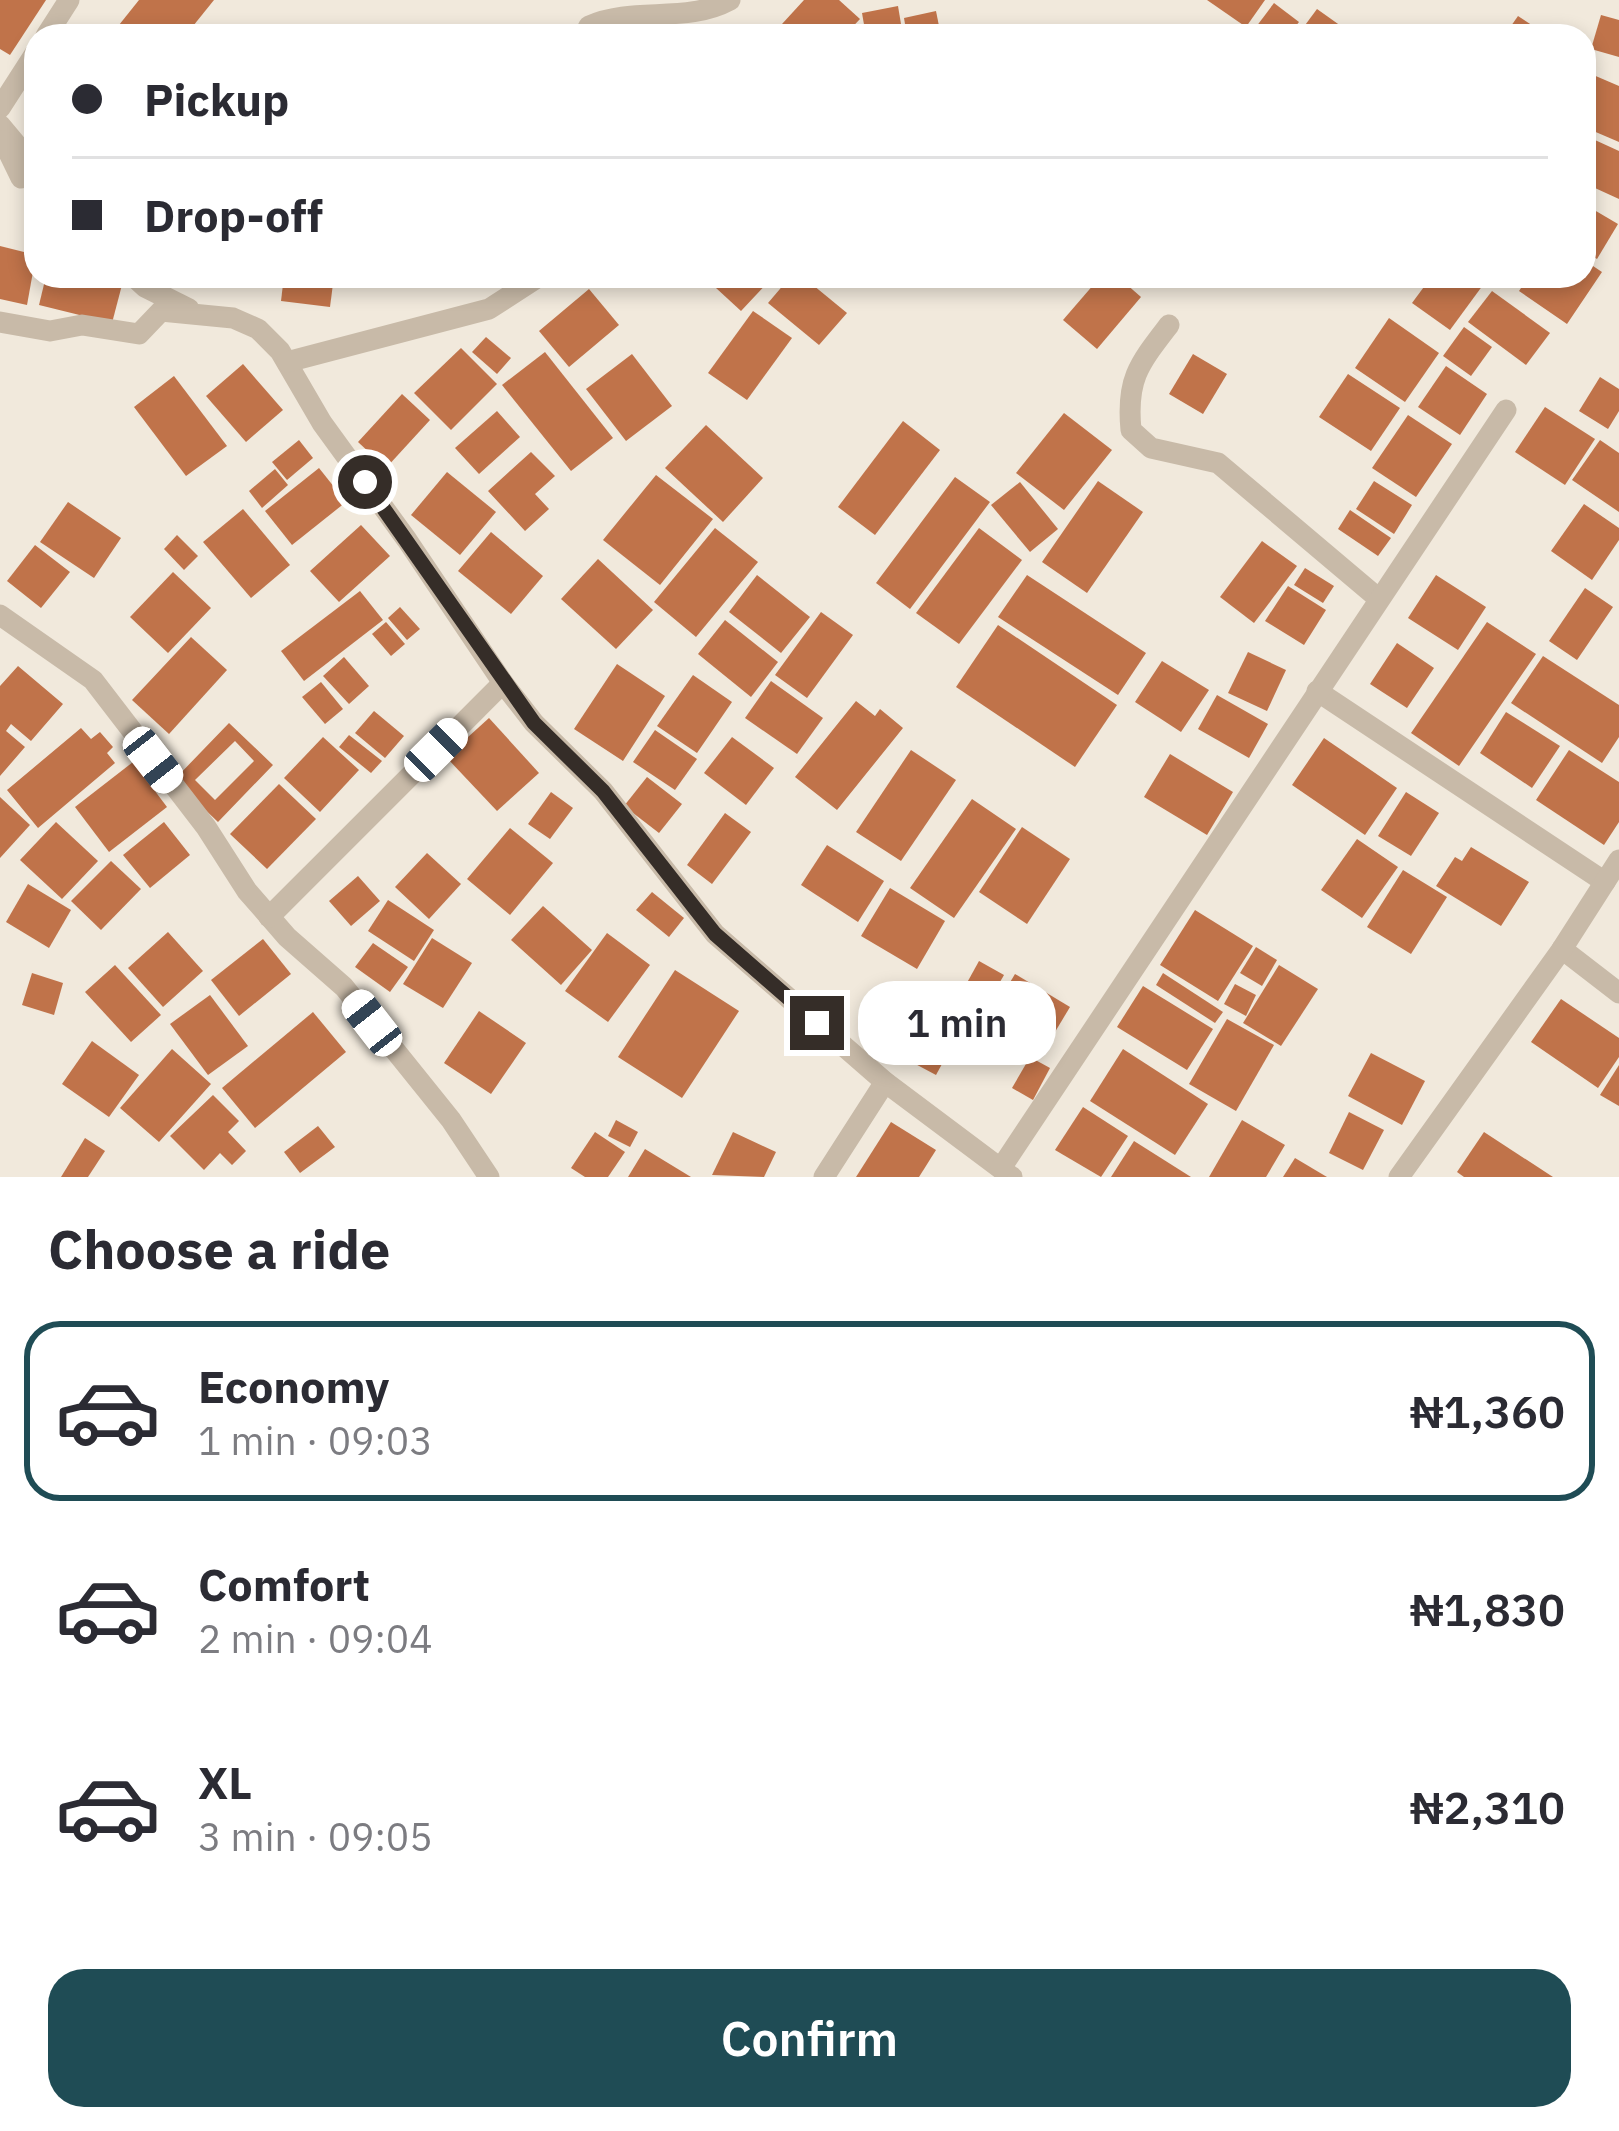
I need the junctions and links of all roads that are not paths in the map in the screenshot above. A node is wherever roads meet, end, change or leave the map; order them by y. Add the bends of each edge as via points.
1 (730, 0) edge
2 (593, 24) edge
3 (24, 71) edge
4 (0, 108) edge
5 (0, 130) edge
6 (24, 167) edge
7 (147, 288) edge
8 (521, 288) edge
9 (195, 312) junction
10 (0, 322) edge
11 (1169, 325) dead end
12 (286, 362) junction
13 (1506, 410) dead end
14 (1379, 599) junction
15 (0, 615) edge
16 (502, 683) junction
17 (1317, 691) junction
18 (1619, 860) edge
19 (1605, 882) junction
20 (269, 917) junction
21 (1562, 949) junction
22 (1619, 993) edge
23 (885, 1082) junction
24 (1007, 1173) edge
25 (489, 1177) edge
26 (824, 1177) edge
27 (1399, 1177) edge

1 - 2 street via 708,11
3 - 4 street
5 - 6 street
7 - 9 street
8 - 12 street via 489,309
9 - 10 street via 161,311 139,334
9 - 12 street via 257,328
11 - 14 street via 1138,365 1129,391 1131,430 1151,448 1218,463
12 - 16 street
13 - 14 street
14 - 17 street
15 - 20 street via 93,680
16 - 20 street
16 - 23 street via 603,791 715,934
17 - 19 street
17 - 24 street
18 - 19 street
19 - 21 street
20 - 25 street via 344,986
21 - 22 street
21 - 27 street
23 - 24 street
23 - 26 street

